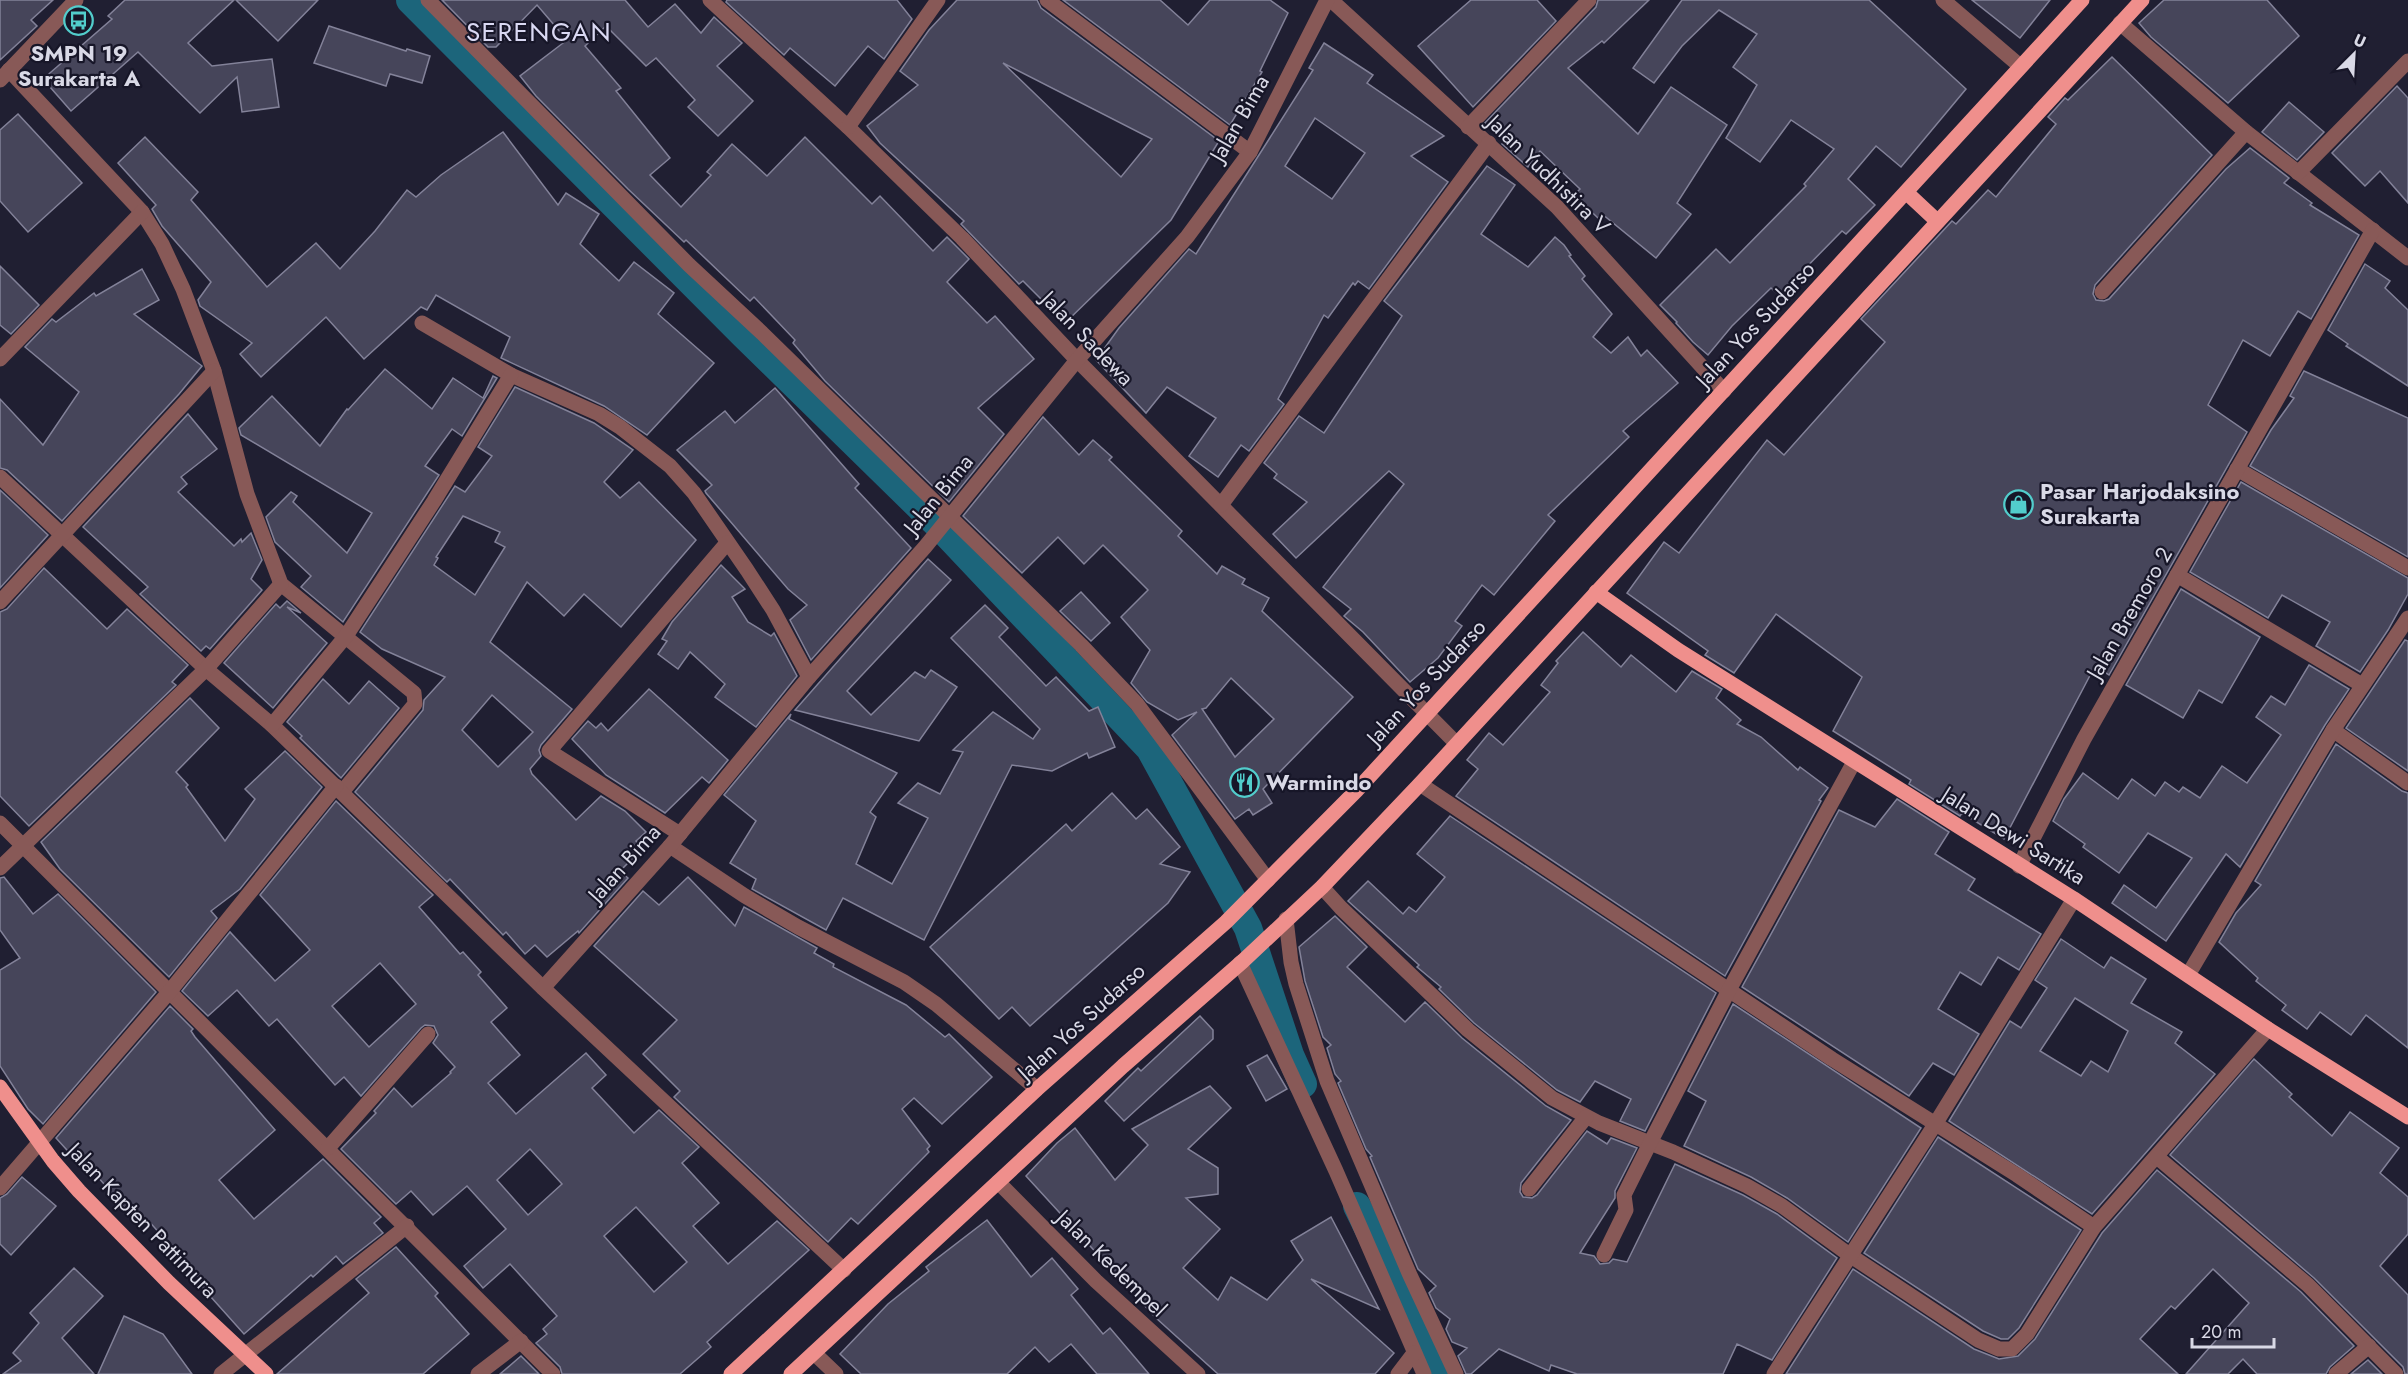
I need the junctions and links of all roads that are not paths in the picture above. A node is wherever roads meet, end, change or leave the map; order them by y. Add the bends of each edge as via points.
1 (76, 0) edge
2 (428, 0) edge
3 (710, 0) edge
4 (938, 0) edge
5 (1047, 0) edge
6 (1329, 0) edge
7 (1589, 0) edge
8 (1943, 0) edge
9 (2082, 0) edge
10 (2142, 0) edge
11 (2120, 23) junction
12 (2408, 61) edge
13 (2020, 66) junction
14 (4, 75) edge
15 (848, 127) junction
16 (1468, 127) junction
17 (2246, 132) junction
18 (1489, 143) junction
19 (1250, 152) junction
20 (2298, 173) junction
21 (1907, 192) junction
22 (142, 212) junction
23 (1937, 221) junction
24 (2373, 230) junction
25 (2408, 258) edge
26 (2102, 292) dead end
27 (422, 322) dead end
28 (0, 359) edge
29 (1077, 360) junction
30 (214, 371) junction
31 (511, 375) junction
32 (1724, 392) junction
33 (2237, 469) junction
34 (0, 477) edge
35 (1221, 505) junction
36 (947, 519) junction
37 (62, 536) junction
38 (727, 543) junction
39 (2408, 568) edge
40 (2177, 575) junction
41 (281, 584) junction
42 (1596, 592) junction
43 (0, 602) edge
44 (2408, 618) edge
45 (346, 636) junction
46 (206, 669) junction
47 (809, 677) junction
48 (2362, 685) junction
49 (1426, 715) junction
50 (272, 725) junction
51 (2332, 730) junction
52 (1457, 744) junction
53 (1854, 762) junction
54 (2408, 783) edge
55 (1420, 784) junction
56 (339, 789) junction
57 (0, 823) edge
58 (675, 840) junction
59 (23, 845) junction
60 (2019, 866) junction
61 (0, 868) edge
62 (1268, 880) junction
63 (1322, 887) junction
64 (2074, 899) junction
65 (1283, 922) junction
66 (1242, 962) junction
67 (2188, 975) junction
68 (543, 988) junction
69 (1729, 990) junction
70 (170, 991) junction
71 (2268, 1029) junction
72 (428, 1034) dead end
73 (0, 1087) edge
74 (1037, 1089) junction
75 (1586, 1117) junction
76 (2408, 1117) edge
77 (1934, 1125) junction
78 (40, 1141) junction
79 (1650, 1143) junction
80 (328, 1148) junction
81 (2157, 1157) junction
82 (998, 1182) junction
83 (0, 1188) edge
84 (1529, 1190) dead end
85 (407, 1226) junction
86 (2094, 1227) junction
87 (1604, 1255) dead end
88 (1851, 1256) junction
89 (844, 1270) junction
90 (521, 1341) junction
91 (2368, 1346) junction
92 (814, 1353) junction
93 (1414, 1353) junction
94 (246, 1355) junction
95 (222, 1374) edge
96 (266, 1374) edge
97 (477, 1374) edge
98 (553, 1374) edge
99 (731, 1374) edge
100 (791, 1374) edge
101 (836, 1374) edge
102 (1198, 1374) edge
103 (1398, 1374) edge
104 (1424, 1374) edge
105 (1456, 1374) edge
106 (1774, 1374) edge
107 (2336, 1374) edge
108 (2396, 1374) edge

1 - 14 street
2 - 36 street
3 - 15 street, Jalan Sadewa
4 - 15 street
5 - 19 street
6 - 16 street, Jalan Yudhistira V
6 - 19 street, Jalan Bima
7 - 16 street
8 - 13 street
9 - 13 main road, Jalan Yos Sudarso
10 - 11 main road
11 - 17 street
11 - 23 main road
12 - 20 street
13 - 21 main road, Jalan Yos Sudarso
14 - 22 street
15 - 29 street, Jalan Sadewa via 962,238
16 - 18 street, Jalan Yudhistira V
17 - 20 street
17 - 26 street
18 - 32 street, Jalan Yudhistira V via 1557,207
18 - 35 street
19 - 29 street, Jalan Bima via 1187,237
20 - 24 street
21 - 23 main road
21 - 32 main road, Jalan Yos Sudarso
22 - 28 street
22 - 30 street via 183,289
23 - 42 main road
24 - 25 street
24 - 33 street, Jalan Bremoro 2
27 - 31 street
29 - 35 street, Jalan Sadewa
29 - 36 street, Jalan Bima
30 - 37 street
30 - 41 street via 247,494
31 - 38 street via 599,414 643,444 694,493
31 - 45 street
32 - 49 main road, Jalan Yos Sudarso
33 - 39 street
33 - 40 street, Jalan Bremoro 2
34 - 37 street
35 - 49 street, Jalan Sadewa
36 - 47 street, Jalan Bima
36 - 62 street via 1037,600 1137,704
37 - 43 street
37 - 46 street
38 - 47 street via 773,610
38 - 58 street via 549,751
40 - 48 street
40 - 60 street, Jalan Bremoro 2 via 2084,739
41 - 45 street
41 - 46 street
42 - 52 main road
42 - 53 main road, Jalan Dewi Sartika via 1678,650
44 - 48 street
45 - 50 street
45 - 56 street via 414,693 416,699
46 - 50 street
46 - 59 street
47 - 58 street, Jalan Bima
48 - 51 street
49 - 52 street, Jalan Sadewa
49 - 62 main road, Jalan Yos Sudarso
50 - 56 street
51 - 54 street
51 - 67 street
52 - 55 main road
53 - 60 main road, Jalan Dewi Sartika
53 - 69 street
55 - 63 main road
55 - 69 street
56 - 68 street
56 - 70 street
57 - 59 street
58 - 68 street, Jalan Bima
58 - 74 street via 745,896 904,982 936,1004
59 - 61 street
59 - 70 street
60 - 64 main road, Jalan Dewi Sartika
62 - 74 main road, Jalan Yos Sudarso
63 - 65 main road
63 - 75 street via 1468,1030 1552,1098
64 - 67 main road, Jalan Dewi Sartika
64 - 77 street
65 - 66 main road
65 - 105 street via 1296,984 1327,1082
66 - 82 main road
66 - 93 street
67 - 71 main road, Jalan Dewi Sartika
68 - 89 street
69 - 77 street
69 - 79 street
70 - 78 street
70 - 80 street
71 - 76 main road, Jalan Dewi Sartika
71 - 81 street
72 - 80 street
73 - 78 main road, Jalan Kapten Pattimura
74 - 89 main road, Jalan Yos Sudarso
75 - 79 street
75 - 84 street
77 - 86 street
77 - 88 street
78 - 83 street
78 - 94 main road, Jalan Kapten Pattimura via 115,1230
79 - 87 street via 1624,1195 1626,1210
79 - 88 street via 1747,1186
80 - 85 street
81 - 86 street
81 - 91 street via 2308,1285
82 - 92 main road
82 - 102 street, Jalan Kedempel via 1096,1281
85 - 90 street
85 - 94 street
86 - 88 street via 2027,1334 2012,1348 1999,1349 1978,1340
88 - 106 street
89 - 99 main road, Jalan Yos Sudarso
90 - 97 street
90 - 98 street
91 - 107 street
91 - 108 street
92 - 100 main road
92 - 101 street
93 - 103 street
93 - 104 street
94 - 95 street
94 - 96 main road, Jalan Kapten Pattimura

